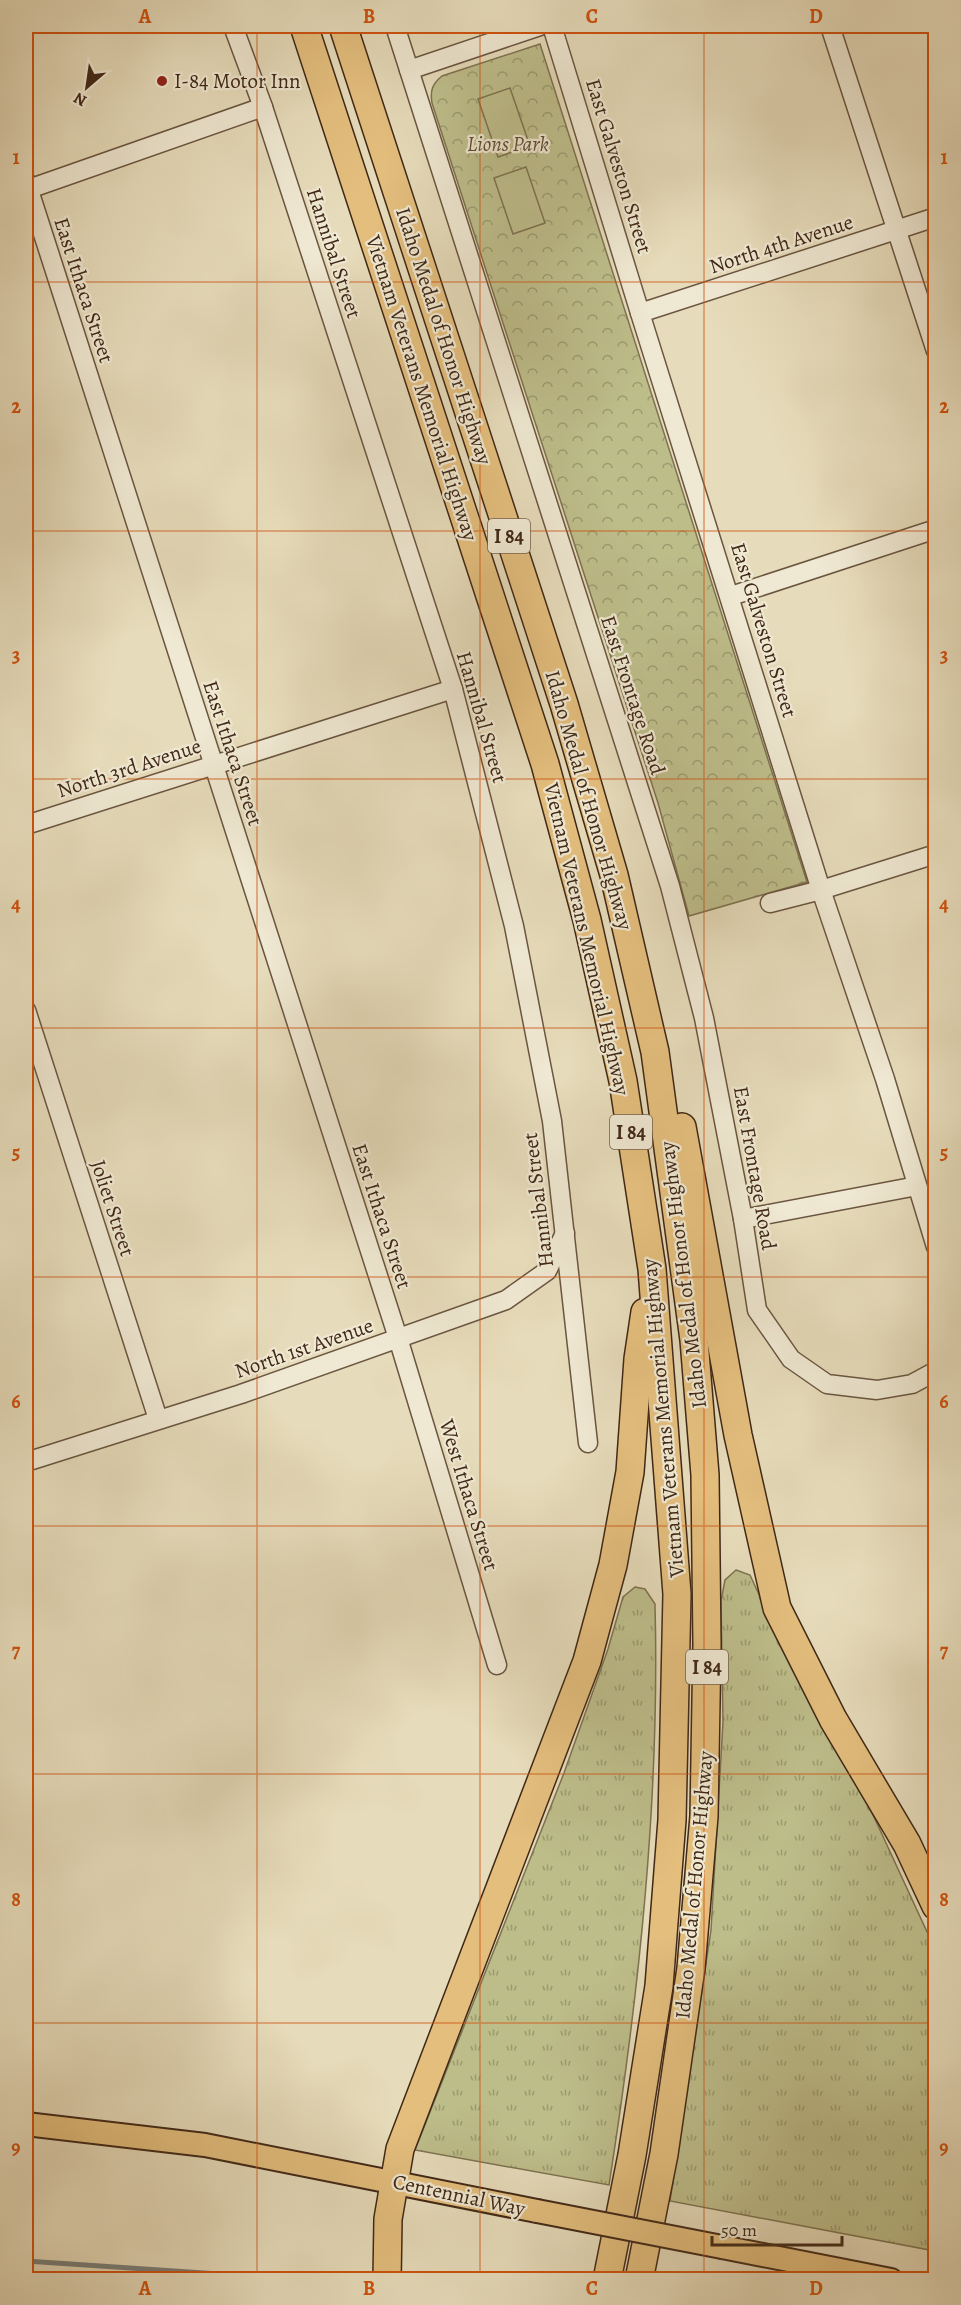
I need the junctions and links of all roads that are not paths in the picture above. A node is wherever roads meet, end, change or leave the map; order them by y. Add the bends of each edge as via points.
1 (234, 26) edge
2 (304, 26) edge
3 (343, 26) edge
4 (394, 26) edge
5 (540, 26) edge
6 (552, 26) edge
7 (830, 26) edge
8 (409, 70) junction
9 (263, 107) junction
10 (26, 187) edge
11 (936, 217) edge
12 (896, 230) junction
13 (640, 313) junction
14 (936, 351) edge
15 (936, 529) edge
16 (731, 596) junction
17 (453, 689) junction
18 (213, 764) junction
19 (26, 825) edge
20 (936, 854) edge
21 (821, 890) junction
22 (770, 903) dead end
23 (26, 1010) edge
24 (655, 1052) junction
25 (917, 1186) junction
26 (743, 1219) junction
27 (565, 1232) junction
28 (936, 1247) edge
29 (652, 1269) junction
30 (398, 1338) junction
31 (936, 1371) edge
32 (158, 1419) junction
33 (588, 1443) dead end
34 (26, 1462) edge
35 (497, 1665) dead end
36 (936, 1906) edge
37 (26, 2124) edge
38 (394, 2181) junction
39 (387, 2280) edge
40 (607, 2280) edge
41 (639, 2280) edge
42 (891, 2280) edge

1 - 9 street, Hannibal Street
2 - 29 highway, Vietnam Veterans Memorial Highway / I 84 via 545,764 587,920 623,1081
3 - 24 highway, Idaho Medal of Honor Highway / I 84 via 564,704 614,875
4 - 8 street, East Frontage Road
5 - 8 street
6 - 13 street, East Galveston Street
7 - 12 street
8 - 26 street, East Frontage Road via 670,886 704,1018
9 - 10 street
9 - 17 street, Hannibal Street
10 - 18 street, East Ithaca Street
11 - 12 street, North 4th Avenue
12 - 13 street, North 4th Avenue
12 - 14 street
13 - 16 street, East Galveston Street
15 - 16 street
16 - 21 street, East Galveston Street
17 - 18 street, North 3rd Avenue
17 - 27 street, Hannibal Street via 514,926 552,1121
18 - 19 street, North 3rd Avenue
18 - 30 street, East Ithaca Street
20 - 21 street
21 - 22 street
21 - 25 street, East Galveston Street
23 - 32 street, Joliet Street
24 - 36 highway via 683,1131 738,1435 777,1608 833,1719 907,1844
24 - 41 highway, Idaho Medal of Honor Highway / I 84 via 694,1340 705,1475 707,1644 704,1816 691,1968 664,2154
25 - 26 street
25 - 28 street, East Galveston Street
26 - 31 street, East Frontage Road via 757,1310 791,1359 827,1384 877,1390 912,1384
27 - 30 street, North 1st Avenue via 547,1271 506,1300
27 - 33 street, Hannibal Street
29 - 38 highway via 638,1359 630,1472 613,1565 587,1661 400,2149
29 - 40 highway, Vietnam Veterans Memorial Highway / I 84 via 677,1594 672,1820 659,1986
30 - 32 street, North 1st Avenue
30 - 35 street, West Ithaca Street
32 - 34 street, North 1st Avenue
37 - 38 main road, Centennial Way via 205,2145
38 - 39 highway
38 - 42 main road, Centennial Way, bridge

